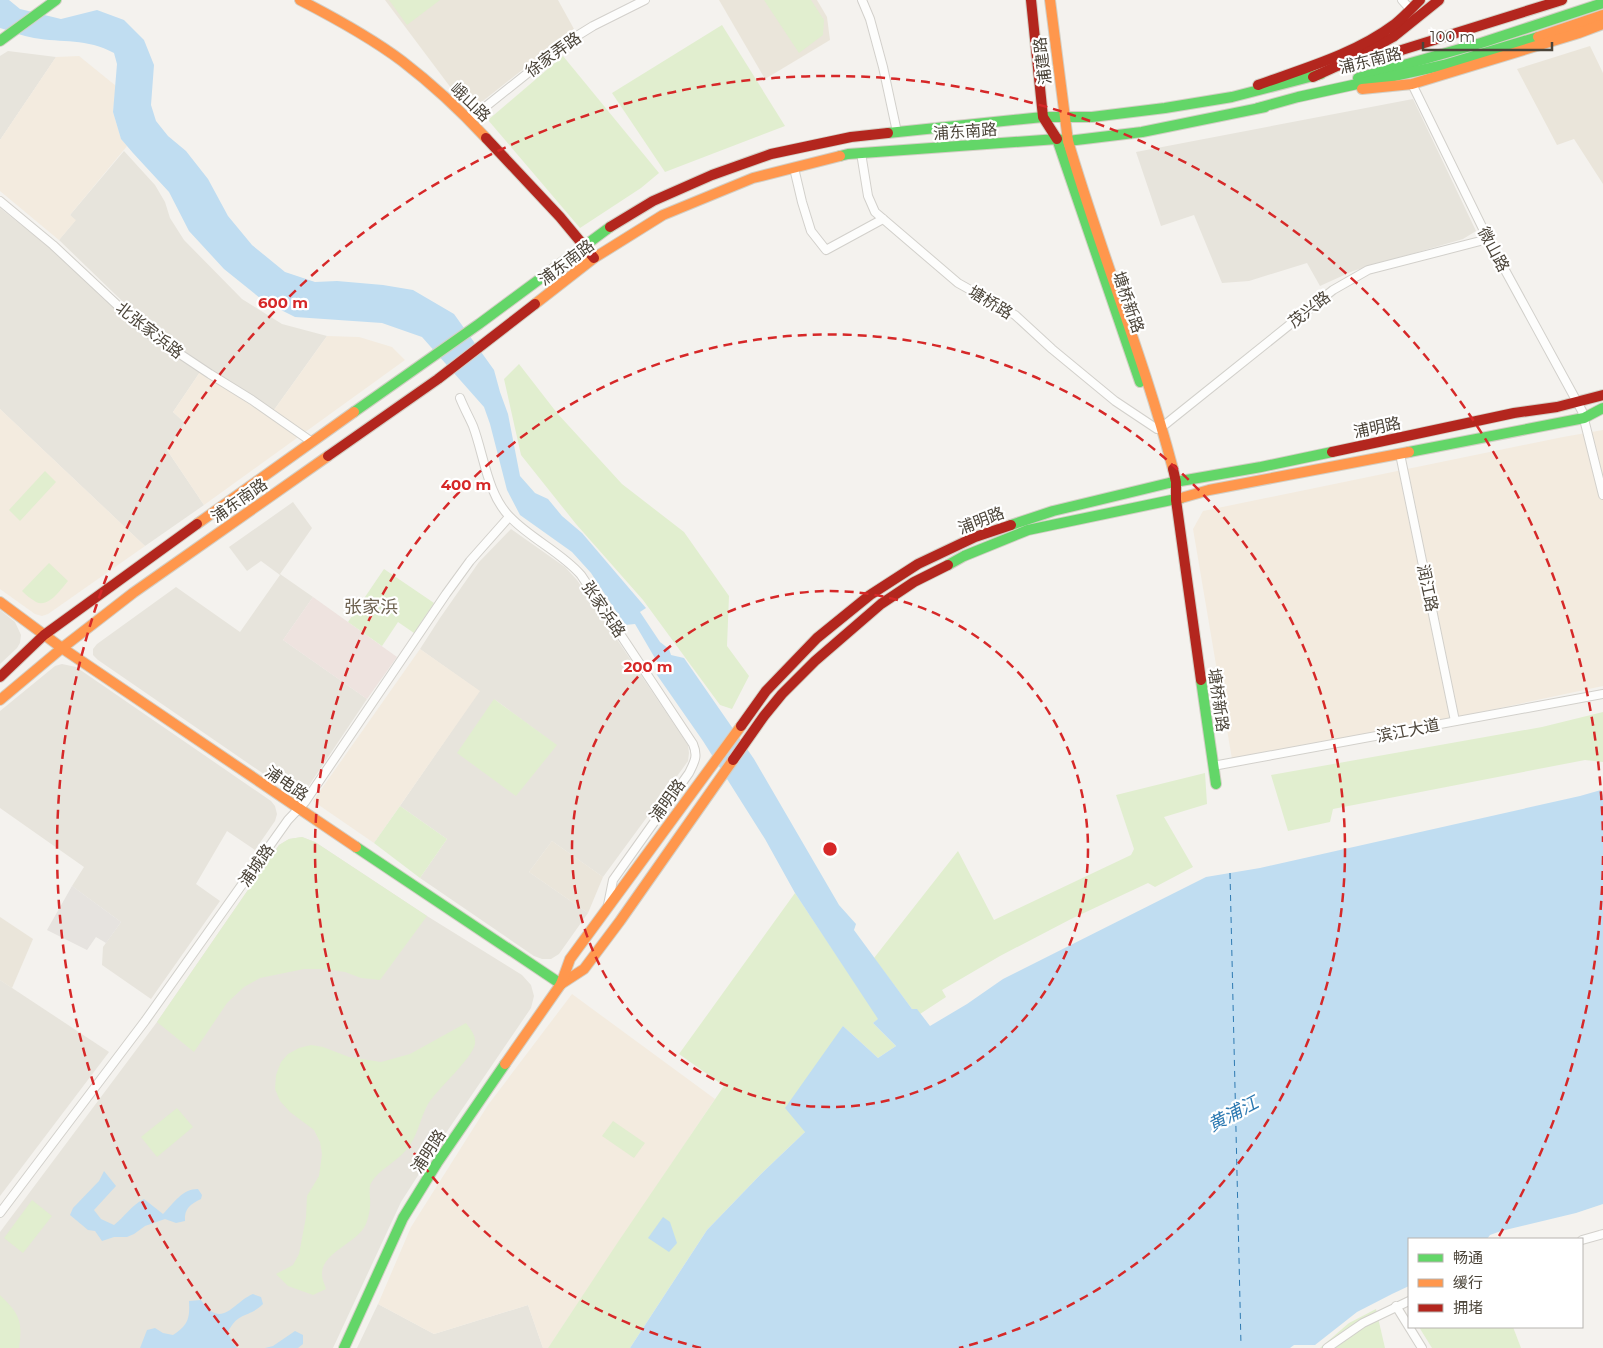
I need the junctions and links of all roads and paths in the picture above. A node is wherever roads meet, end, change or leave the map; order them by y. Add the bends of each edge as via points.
1 (56, 0) edge
2 (300, 0) edge
3 (645, 0) edge
4 (862, 0) edge
5 (1031, 0) edge
6 (1050, 0) edge
7 (1402, 0) edge
8 (1420, 0) edge
9 (1439, 0) edge
10 (1562, 0) edge
11 (1603, 3) edge
12 (1410, 9) junction
13 (1603, 15) edge
14 (1603, 24) edge
15 (0, 41) edge
16 (1313, 77) junction
17 (1412, 84) junction
18 (1225, 98) junction
19 (1258, 108) junction
20 (1043, 117) junction
21 (1064, 118) junction
22 (469, 120) junction
23 (897, 132) junction
24 (1057, 139) junction
25 (1068, 141) junction
26 (861, 153) junction
27 (794, 168) junction
28 (0, 201) edge
29 (884, 219) junction
30 (1488, 239) junction
31 (584, 245) junction
32 (594, 258) junction
33 (1603, 395) edge
34 (460, 398) dead end
35 (1603, 408) edge
36 (1581, 410) junction
37 (1159, 428) junction
38 (312, 442) junction
39 (1400, 454) junction
40 (1173, 482) junction
41 (1603, 495) edge
42 (1176, 500) junction
43 (509, 517) junction
44 (0, 602) edge
45 (44, 635) junction
46 (62, 648) junction
47 (0, 677) edge
48 (1603, 694) edge
49 (0, 700) edge
50 (1455, 721) junction
51 (1213, 766) junction
52 (1216, 784) dead end
53 (299, 809) junction
54 (608, 907) junction
55 (561, 984) junction
56 (0, 1213) edge
57 (1603, 1234) edge
58 (1583, 1240) edge
59 (1408, 1300) edge
60 (1396, 1306) junction
61 (1408, 1325) edge
62 (1410, 1328) edge
63 (344, 1348) edge
64 (1327, 1348) edge
65 (1422, 1348) edge

1 - 15 main road
2 - 22 main road, 峨山路 via 401,60
3 - 22 street, 徐家弄路 via 564,44
4 - 23 street via 870,19
5 - 20 main road, 浦建路
6 - 21 main road, 浦建路
7 - 12 street
8 - 12 main road, 浦东南路
9 - 16 main road via 1387,40
10 - 16 main road, 浦东南路
11 - 19 main road, 浦东南路 via 1416,64 1281,97
12 - 18 main road, 浦东南路 via 1393,26 1358,48
13 - 19 main road via 1422,71 1281,100
14 - 17 main road, 浦东南路
16 - 18 main road, 浦东南路
17 - 19 main road, 浦东南路 via 1351,90
17 - 30 street, 微山路
18 - 21 main road, 浦东南路 via 1125,114
19 - 25 main road, 浦东南路 via 1142,132
20 - 21 main road, 浦东南路
20 - 23 main road, 浦东南路
20 - 24 main road, 塘桥新路
21 - 25 main road, 塘桥新路
22 - 31 main road, 峨山路
23 - 31 main road, 浦东南路 via 851,137 771,154 721,172 654,201
24 - 25 main road, 浦东南路
24 - 26 main road, 浦东南路
24 - 37 main road, 塘桥新路
25 - 37 main road, 塘桥新路 via 1125,312
26 - 27 main road, 浦东南路
26 - 29 street, 塘桥路 via 868,196 875,212
27 - 29 street via 811,230 826,250
27 - 32 main road, 浦东南路 via 752,178 662,215
28 - 38 street, 北张家浜路 via 54,245 144,330
29 - 37 street, 塘桥路 via 958,283 1015,315 1115,401
30 - 36 street, 微山路
30 - 37 street, 茂兴路 via 1368,270 1333,290
31 - 32 main road, 峨山路
31 - 38 main road, 浦东南路 via 427,362
32 - 46 main road, 浦东南路 via 438,379 133,593
33 - 36 main road, 浦明路
34 - 43 street, 张家浜路 via 499,502
35 - 36 main road, 浦明路
36 - 39 main road, 浦明路 via 1512,431
36 - 40 main road, 浦明路 via 1514,413 1260,467
36 - 41 street, 微山路
37 - 40 main road, 塘桥新路
38 - 45 main road, 浦东南路
39 - 42 main road, 浦明路 via 1209,490
39 - 50 street, 润江路
40 - 42 main road, 塘桥新路
40 - 54 main road, 浦明路 via 1053,511 975,537 918,564 870,595 817,638 766,691
42 - 51 main road, 塘桥新路
42 - 55 main road, 浦明路 via 1028,530 964,556 923,578 862,619 782,694 620,922 584,969
43 - 53 street, 浦城路 via 446,594
43 - 54 street, 张家浜路 via 572,564 581,575 696,752 689,773 613,880
44 - 45 main road, 浦电路
45 - 46 main road, 浦电路
45 - 47 main road, 浦东南路
46 - 49 main road, 浦东南路
46 - 53 main road, 浦电路
48 - 50 street, 滨江大道
50 - 51 street, 滨江大道
51 - 52 main road, 塘桥新路
53 - 55 main road, 浦电路
53 - 56 street, 浦城路 via 288,820 146,1022
54 - 55 main road, 浦明路 via 570,959
55 - 63 main road, 浦明路 via 441,1157 403,1218
57 - 58 street
59 - 60 street
60 - 61 street
60 - 64 street via 1363,1323
62 - 65 street

